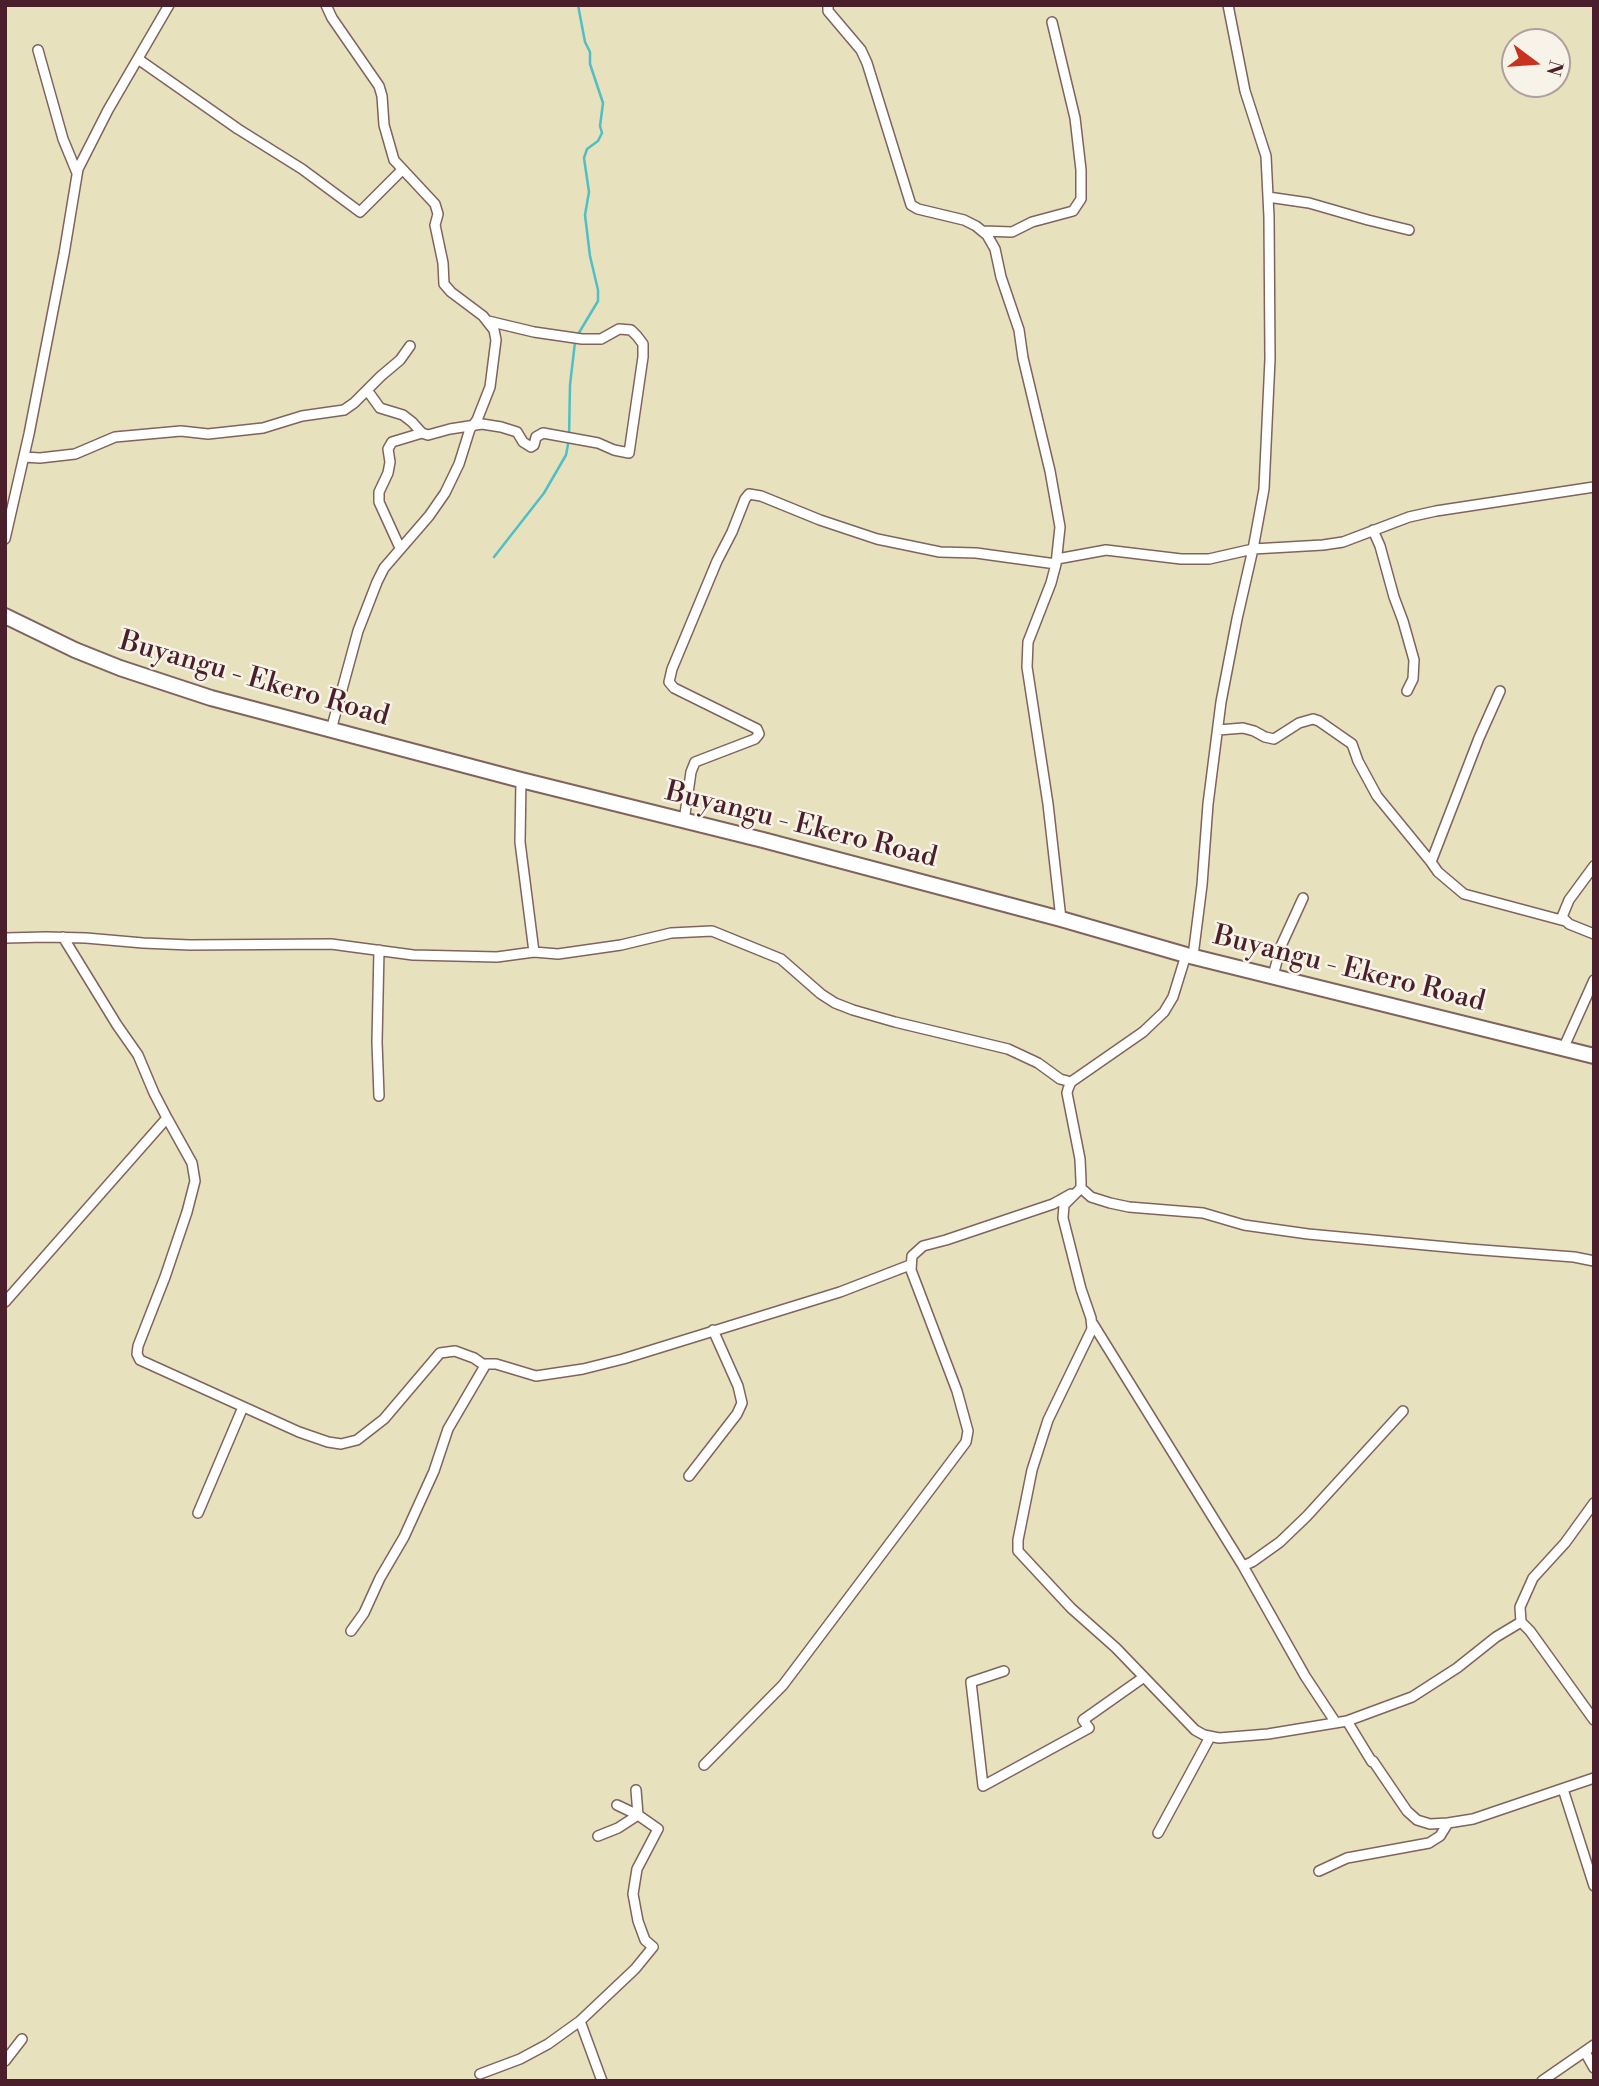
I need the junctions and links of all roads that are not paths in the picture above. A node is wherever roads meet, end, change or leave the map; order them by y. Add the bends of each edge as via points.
1 (169, 5) edge
2 (326, 5) edge
3 (828, 5) edge
4 (1228, 5) edge
5 (1052, 22) dead end
6 (38, 50) dead end
7 (138, 59) junction
8 (402, 170) junction
9 (77, 173) junction
10 (1268, 197) junction
11 (982, 230) junction
12 (1409, 230) dead end
13 (488, 321) junction
14 (410, 346) dead end
15 (367, 390) junction
16 (474, 424) junction
17 (422, 433) junction
18 (24, 457) junction
19 (1594, 487) edge
20 (1373, 530) junction
21 (5, 539) edge
22 (400, 548) junction
23 (1254, 549) junction
24 (1057, 562) junction
25 (5, 616) edge
26 (1407, 691) dead end
27 (1500, 691) dead end
28 (331, 730) junction
29 (1218, 730) junction
30 (521, 780) junction
31 (684, 821) junction
32 (1431, 862) junction
33 (1594, 866) edge
34 (1303, 898) dead end
35 (1061, 919) junction
36 (1565, 921) junction
37 (1594, 934) edge
38 (63, 937) junction
39 (5, 938) edge
40 (379, 950) junction
41 (534, 952) junction
42 (1189, 955) junction
43 (1273, 976) junction
44 (1594, 980) edge
45 (1563, 1049) junction
46 (1594, 1056) edge
47 (1071, 1082) junction
48 (379, 1096) dead end
49 (167, 1118) junction
50 (1081, 1188) junction
51 (1594, 1261) edge
52 (910, 1265) junction
53 (5, 1302) edge
54 (1093, 1324) junction
55 (713, 1330) junction
56 (484, 1365) junction
57 (243, 1408) junction
58 (1403, 1411) dead end
59 (689, 1476) dead end
60 (1594, 1503) edge
61 (198, 1513) dead end
62 (1243, 1566) junction
63 (1521, 1622) junction
64 (351, 1631) dead end
65 (1004, 1671) dead end
66 (1144, 1677) junction
67 (1594, 1720) edge
68 (1347, 1721) junction
69 (1336, 1723) junction
70 (1210, 1737) junction
71 (704, 1765) dead end
72 (1594, 1779) edge
73 (1563, 1789) junction
74 (636, 1790) dead end
75 (617, 1805) dead end
76 (638, 1815) junction
77 (1448, 1824) junction
78 (1158, 1833) dead end
79 (598, 1836) dead end
80 (1319, 1871) dead end
81 (1594, 1886) edge
82 (580, 2021) junction
83 (22, 2039) dead end
84 (1594, 2045) edge
85 (1585, 2052) junction
86 (5, 2061) edge
87 (1594, 2068) edge
88 (481, 2074) dead end
89 (602, 2081) edge
90 (1542, 2081) edge

1 - 7 street
2 - 8 street via 379,86 384,125 394,160
3 - 11 street via 867,63 911,205
4 - 10 street via 1245,91 1266,156
5 - 11 street via 1074,118 1080,199 1073,211 1012,232
6 - 9 street
7 - 8 street via 360,212
7 - 9 street
8 - 13 street via 435,204 444,284
9 - 18 street
10 - 12 street via 1309,203
10 - 23 street via 1269,391 1264,489
11 - 24 street via 995,249 1019,330 1060,527
13 - 16 street via 496,340 493,372
13 - 16 street via 582,339 631,330 643,344 643,357 629,453 543,433 531,447 517,432
14 - 15 street
15 - 17 street via 380,408 403,415
15 - 18 street via 344,410 263,428 115,438 75,454
16 - 17 street
16 - 22 street via 445,493
17 - 22 street via 392,442 388,474 379,492 379,502
18 - 21 street
19 - 20 street via 1436,511
20 - 23 street via 1343,542
20 - 26 street via 1414,660
22 - 28 street via 384,568 358,631
23 - 24 street via 1209,559 1106,550
23 - 29 street
24 - 31 street via 940,552 877,539 749,494 669,682 760,734 695,762
24 - 35 street via 1028,642 1027,667
25 - 28 main road, Buyangu - Ekero Road via 130,671
27 - 32 street
28 - 30 main road, Buyangu - Ekero Road
29 - 32 street via 1243,728 1275,739 1298,723 1320,722 1352,744 1377,796
29 - 42 street via 1202,884
30 - 31 main road, Buyangu - Ekero Road
30 - 41 street via 520,842
31 - 35 main road, Buyangu - Ekero Road
32 - 36 street via 1464,894
33 - 36 street via 1566,906
34 - 43 street
35 - 42 main road, Buyangu - Ekero Road
36 - 37 street
38 - 39 street
38 - 40 street via 190,945 331,944
38 - 49 street via 138,1055
40 - 41 street via 497,957
40 - 48 street
41 - 47 street via 558,954 671,933 712,931 781,959 821,994 844,1007 1008,1049
42 - 43 main road, Buyangu - Ekero Road
42 - 47 street via 1164,1012
43 - 45 main road, Buyangu - Ekero Road
44 - 45 street
45 - 46 main road, Buyangu - Ekero Road
47 - 50 street via 1068,1093
49 - 53 street
49 - 57 street via 192,1163 195,1181 137,1354 150,1366
50 - 51 street via 1110,1203 1203,1213 1244,1225
50 - 52 street via 1053,1205 923,1246
50 - 54 street via 1062,1213
52 - 55 street via 840,1292
52 - 71 street via 957,1391 968,1431 966,1442 783,1685
54 - 62 street
54 - 66 street via 1048,1420 1032,1470 1018,1548 1071,1608
55 - 56 street via 556,1374 533,1376 496,1364
55 - 59 street via 742,1403
56 - 57 street via 455,1351 440,1353 384,1419 349,1443 315,1438
56 - 64 street via 448,1429 404,1537
57 - 61 street
58 - 62 street via 1307,1516 1280,1542
60 - 63 street via 1533,1578 1520,1607
62 - 69 street via 1304,1676
63 - 67 street
63 - 68 street via 1412,1697
65 - 66 street via 971,1682 983,1786 1089,1728 1083,1720
66 - 70 street via 1195,1730
68 - 69 street
68 - 77 street via 1413,1817 1430,1824
69 - 70 street
70 - 78 street
72 - 73 street
73 - 77 street
73 - 81 street
74 - 76 street
75 - 76 street
76 - 79 street
76 - 82 street via 658,1829 638,1869 633,1894 645,1940 653,1947
77 - 80 street via 1429,1843 1347,1858
82 - 88 street via 520,2059
82 - 89 street
83 - 86 street
84 - 85 street
85 - 87 street
85 - 90 street

